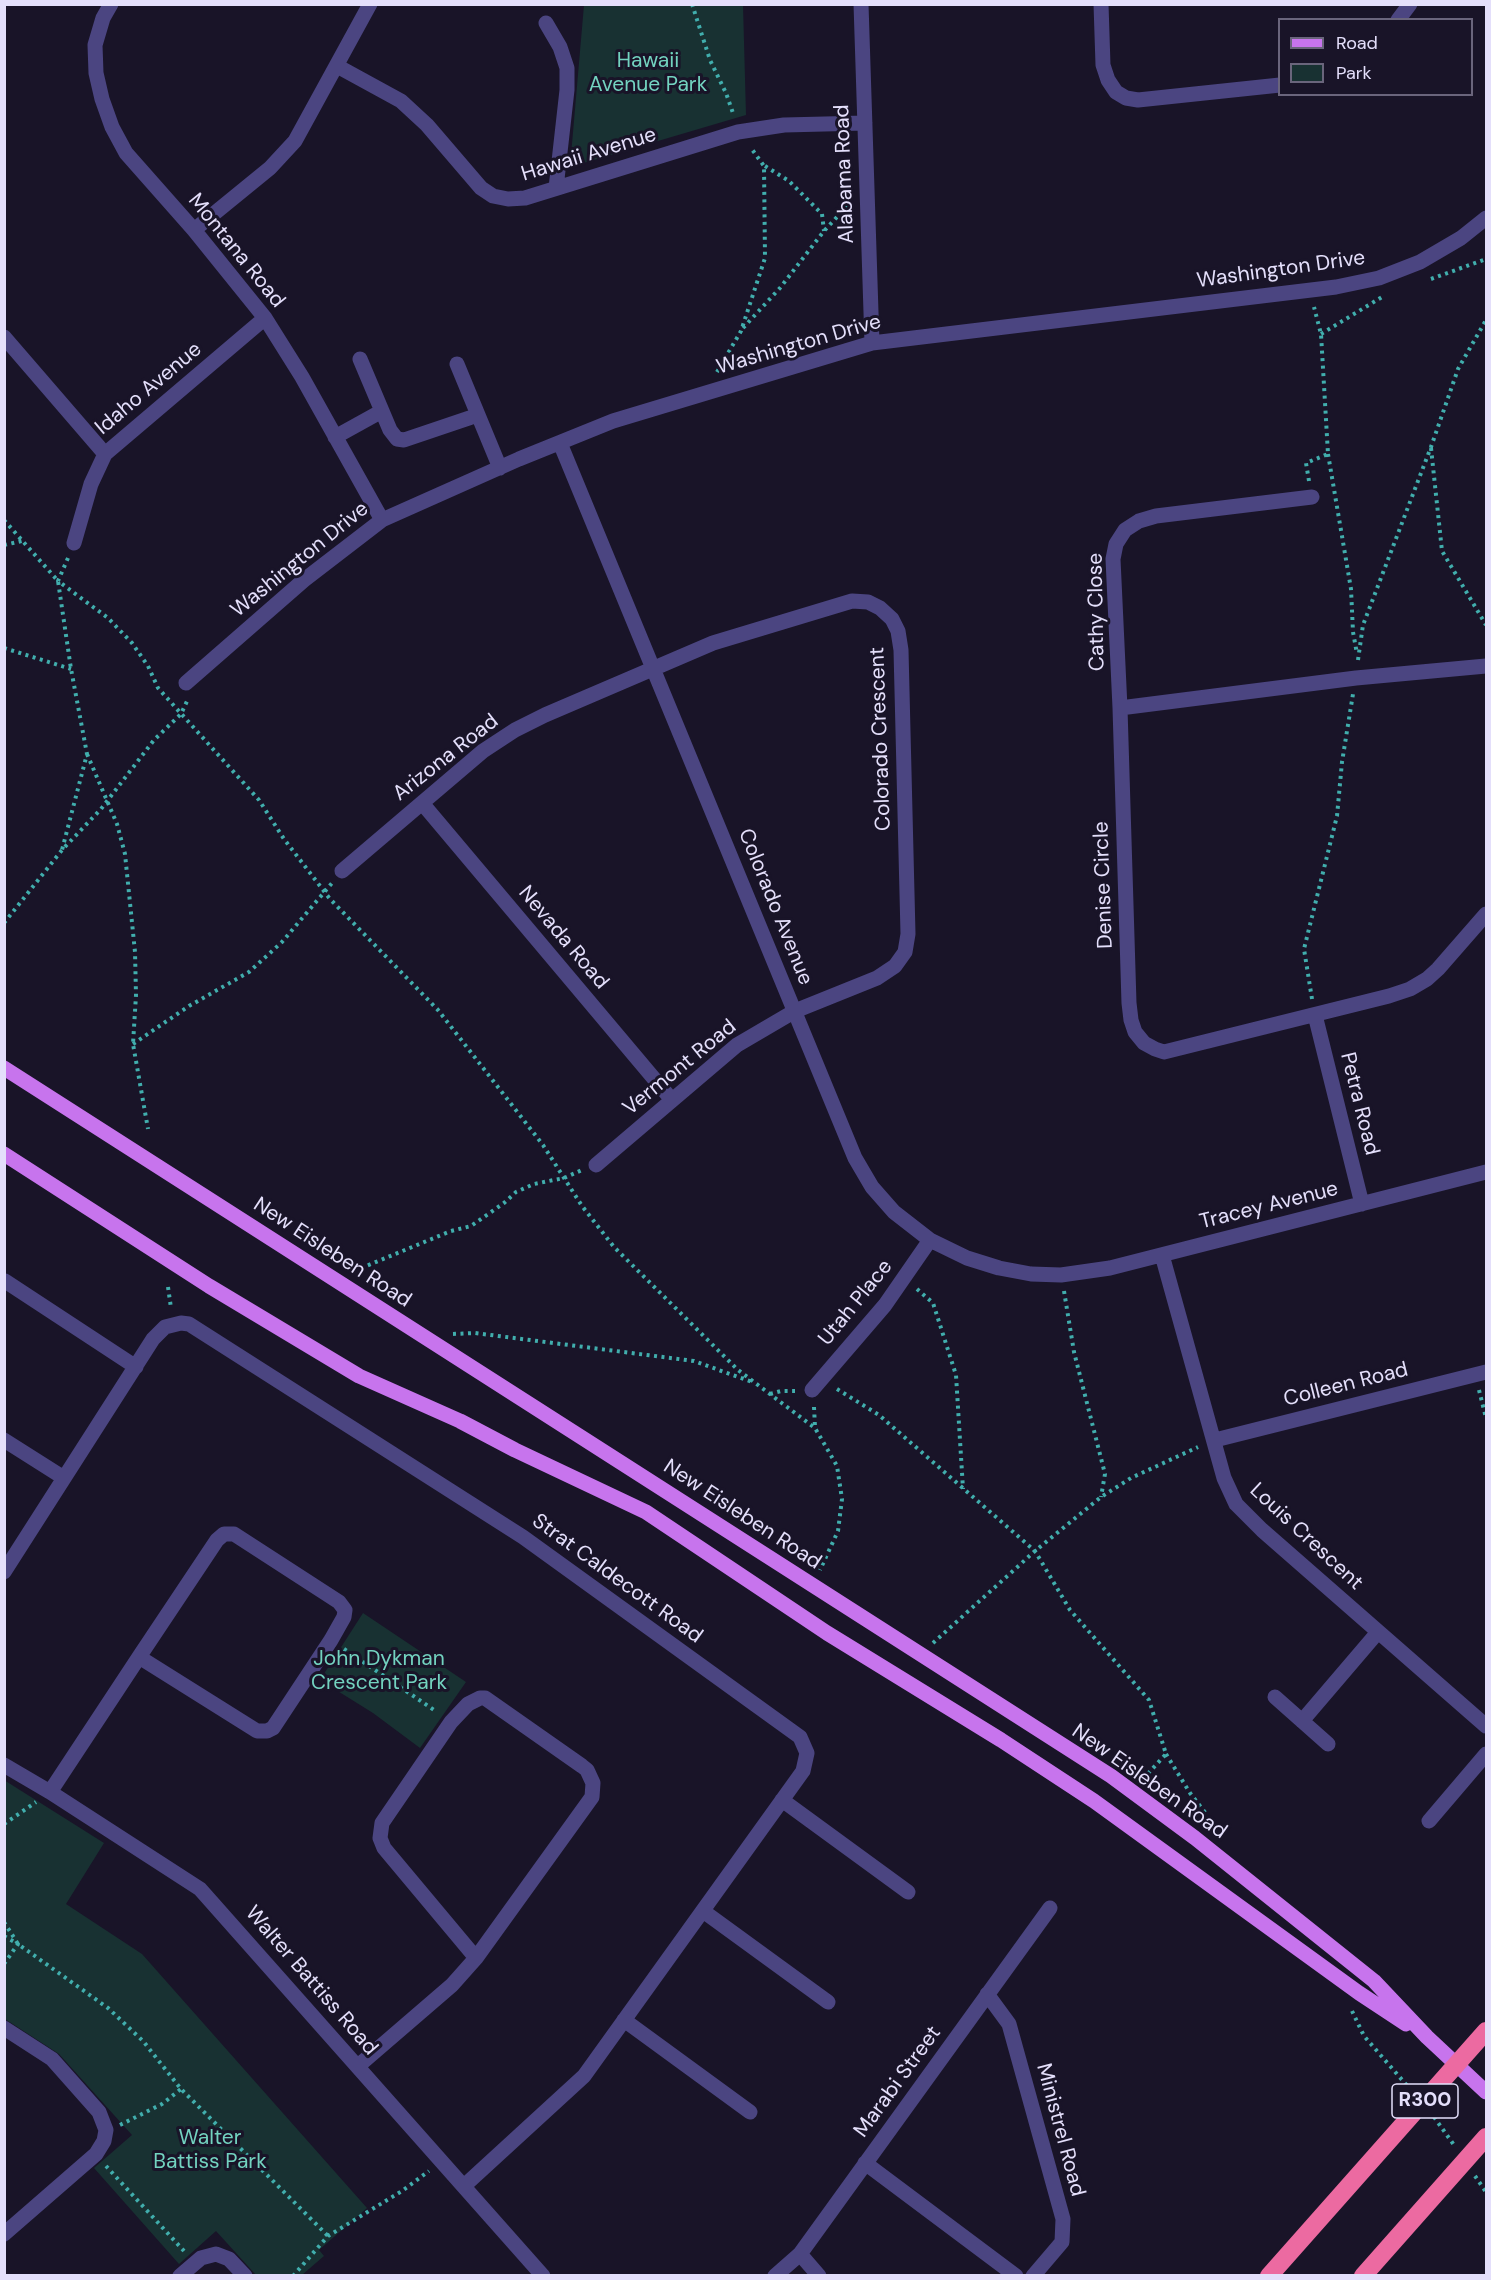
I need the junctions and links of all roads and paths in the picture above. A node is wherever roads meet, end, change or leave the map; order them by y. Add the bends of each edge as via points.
1 (111, 4) edge
2 (370, 4) edge
3 (692, 4) edge
4 (861, 4) edge
5 (1101, 4) edge
6 (1410, 4) edge
7 (1400, 18) edge
8 (546, 23) dead end
9 (337, 66) junction
10 (1278, 85) edge
11 (865, 123) junction
12 (738, 132) junction
13 (764, 166) junction
14 (867, 185) junction
15 (556, 188) junction
16 (1486, 218) edge
17 (194, 230) junction
18 (824, 231) junction
19 (1486, 259) edge
20 (1422, 282) dead end
21 (1310, 290) junction
22 (1389, 293) dead end
23 (265, 318) junction
24 (741, 331) junction
25 (1321, 334) junction
26 (4, 337) edge
27 (872, 343) junction
28 (360, 359) dead end
29 (457, 364) dead end
30 (704, 393) junction
31 (382, 411) junction
32 (478, 415) junction
33 (335, 437) junction
34 (560, 443) junction
35 (1431, 447) dead end
36 (105, 454) junction
37 (1328, 454) junction
38 (500, 468) junction
39 (1311, 497) joint
40 (4, 520) edge
41 (382, 520) junction
42 (22, 541) junction
43 (74, 543) joint
44 (4, 545) edge
45 (58, 581) junction
46 (1486, 625) edge
47 (4, 648) edge
48 (1358, 659) dead end
49 (1486, 666) edge
50 (71, 669) junction
51 (655, 670) junction
52 (186, 683) joint
53 (1120, 708) junction
54 (181, 714) junction
55 (87, 754) junction
56 (106, 801) junction
57 (422, 802) junction
58 (62, 850) junction
59 (342, 871) joint
60 (324, 891) junction
61 (1486, 914) edge
62 (4, 923) edge
63 (795, 1011) junction
64 (1315, 1015) junction
65 (134, 1044) junction
66 (4, 1068) edge
67 (672, 1100) junction
68 (148, 1129) dead end
69 (4, 1154) edge
70 (596, 1165) joint
71 (1486, 1172) edge
72 (564, 1178) junction
73 (1362, 1204) junction
74 (930, 1240) junction
75 (1162, 1255) junction
76 (354, 1271) dead end
77 (1061, 1275) junction
78 (904, 1279) junction
79 (5, 1281) edge
80 (168, 1287) dead end
81 (172, 1315) dead end
82 (452, 1334) dead end
83 (136, 1367) junction
84 (1481, 1373) edge
85 (756, 1384) junction
86 (816, 1385) junction
87 (769, 1394) junction
88 (1486, 1418) edge
89 (4, 1440) edge
90 (1215, 1440) junction
91 (64, 1478) junction
92 (963, 1490) junction
93 (1101, 1497) junction
94 (1035, 1551) junction
95 (820, 1570) dead end
96 (4, 1572) edge
97 (1378, 1632) junction
98 (331, 1640) junction
99 (933, 1643) dead end
100 (139, 1657) junction
101 (1275, 1697) dead end
102 (1302, 1721) junction
103 (451, 1722) junction
104 (1486, 1726) edge
105 (1328, 1744) dead end
106 (1166, 1754) junction
107 (1486, 1754) edge
108 (4, 1765) edge
109 (1142, 1780) dead end
110 (50, 1792) junction
111 (782, 1800) junction
112 (1207, 1815) dead end
113 (1429, 1821) dead end
114 (4, 1824) edge
115 (908, 1892) dead end
116 (1050, 1908) dead end
117 (703, 1911) junction
118 (4, 1922) edge
119 (4, 1936) edge
120 (18, 1944) junction
121 (476, 1958) junction
122 (4, 1964) edge
123 (987, 1994) junction
124 (828, 2002) dead end
125 (624, 2020) junction
126 (4, 2028) edge
127 (1486, 2031) edge
128 (1426, 2037) junction
129 (358, 2066) junction
130 (181, 2089) junction
131 (1486, 2092) edge
132 (750, 2112) dead end
133 (105, 2130) junction
134 (1486, 2137) edge
135 (96, 2154) junction
136 (442, 2162) junction
137 (866, 2163) junction
138 (464, 2186) junction
139 (4, 2234) edge
140 (328, 2236) junction
141 (800, 2254) junction
142 (195, 2263) junction
143 (180, 2276) edge
144 (244, 2276) edge
145 (293, 2276) edge
146 (543, 2276) edge
147 (775, 2276) edge
148 (819, 2276) edge
149 (1016, 2276) edge
150 (1033, 2276) edge
151 (1269, 2276) edge
152 (1363, 2276) edge

1 - 17 street, Montana Road via 95,45 96,73 112,128 126,153
2 - 9 street
3 - 12 path
4 - 11 street, Alabama Road
5 - 10 street via 1103,65 1116,92 1126,98
6 - 7 street
8 - 15 street via 567,68
9 - 15 street, Hawaii Avenue via 415,112 481,188 493,196 525,198
9 - 17 street via 285,153
11 - 12 street, Hawaii Avenue via 784,125
11 - 14 street, Alabama Road
12 - 13 path
12 - 15 street, Hawaii Avenue
13 - 18 path via 789,181 822,214
13 - 24 path via 765,258
14 - 18 path
14 - 27 street, Alabama Road
16 - 21 street, Washington Drive via 1420,262 1379,278
17 - 23 street, Montana Road
18 - 24 path
19 - 20 path
21 - 25 path
21 - 27 street, Washington Drive
22 - 25 path
23 - 33 street, Montana Road
23 - 36 street, Idaho Avenue
24 - 30 path
25 - 37 path
26 - 36 street
27 - 30 street, Washington Drive
28 - 31 street
29 - 32 street
30 - 34 street, Washington Drive via 613,421
31 - 32 street via 393,435 404,440
31 - 33 street
32 - 38 street
33 - 41 street, Montana Road
34 - 38 street, Washington Drive
34 - 51 street, Colorado Avenue
35 - 46 path via 1442,551
36 - 43 street, Idaho Avenue via 91,484
37 - 39 path via 1306,463
37 - 48 path via 1351,589
38 - 41 street, Washington Drive
39 - 53 street, Cathy Close via 1180,512 1139,521 1125,530 1113,559
40 - 42 path
41 - 52 street, Washington Drive via 304,580
42 - 44 path
42 - 45 path
43 - 45 path
45 - 50 path
45 - 54 path via 108,618 137,651 158,688
47 - 50 path
49 - 53 street
50 - 55 path
51 - 57 street, Arizona Road via 515,730
51 - 63 street, Colorado Avenue
51 - 63 street, Colorado Crescent via 713,643 852,601 880,608 898,631 908,934 905,952 895,966 877,978
52 - 54 path via 188,700
53 - 64 street, Denise Circle via 1129,1003 1135,1032 1144,1043 1164,1052
54 - 56 path via 154,740
54 - 60 path via 259,800
55 - 56 path
55 - 58 path
56 - 58 path
56 - 65 path via 117,824 124,854 135,952
57 - 59 street, Arizona Road
57 - 67 street, Nevada Road
58 - 62 path
59 - 60 path
60 - 65 path via 282,942 249,972 189,1006
60 - 72 path via 438,1010
61 - 64 street, Denise Circle via 1426,980 1389,996
63 - 67 street, Vermont Road via 737,1046
63 - 74 street, Colorado Avenue via 855,1158 872,1187 894,1212
64 - 73 street, Petra Road
65 - 68 path
66 - 128 main road, New Eisleben Road via 1111,1776 1374,1982
67 - 70 street, Vermont Road
69 - 128 main road, New Eisleben Road via 209,1286 359,1376 646,1512 827,1633 1094,1801 1359,1994
70 - 72 path
71 - 73 street, Tracey Avenue
72 - 76 path via 516,1191 471,1226
72 - 85 path via 614,1247
73 - 75 street, Tracey Avenue
74 - 77 street, Colorado Avenue via 999,1268
74 - 78 street, Utah Place
75 - 77 street, Tracey Avenue
75 - 90 street, Louis Crescent
77 - 93 path via 1074,1352 1105,1474
78 - 86 street, Utah Place
78 - 92 path via 933,1303 956,1375
79 - 83 street
80 - 81 path
82 - 85 path via 694,1361
83 - 91 street, Strat Caldecott Road
83 - 111 street, Strat Caldecott Road via 165,1327 181,1323 196,1327 523,1537 800,1737 807,1753 806,1762
84 - 88 path
84 - 90 street, Colleen Road
85 - 87 path
86 - 87 path
86 - 92 path via 879,1414
87 - 95 path via 815,1428 837,1466 842,1499 838,1531
89 - 91 street
90 - 93 path via 1131,1478
90 - 97 street, Louis Crescent via 1224,1478 1236,1504
91 - 96 street, Strat Caldecott Road
92 - 94 path
93 - 94 path
94 - 99 path
94 - 106 path via 1070,1610 1149,1700
97 - 102 street
97 - 104 street, Louis Crescent
98 - 100 street via 273,1728 261,1732
98 - 100 street via 344,1617 345,1610 339,1602 234,1534 224,1534
98 - 103 path
100 - 110 street
101 - 102 street
102 - 105 street
103 - 121 street via 382,1823 380,1838 384,1848
103 - 121 street via 474,1699 485,1698 582,1766 593,1783 589,1803
106 - 109 path
106 - 112 path
107 - 113 street
108 - 110 street, Walter Battiss Road
110 - 114 path
110 - 129 street, Walter Battiss Road via 200,1889
111 - 115 street
111 - 117 street, Strat Caldecott Road
116 - 123 street, Marabi Street
117 - 124 street
117 - 125 street, Strat Caldecott Road
118 - 120 path
119 - 120 path
120 - 122 path
120 - 130 path via 108,2008 143,2041
121 - 129 street via 452,1985
123 - 137 street, Marabi Street
123 - 150 street, Ministrel Road via 1009,2024 1063,2219 1062,2242
125 - 132 street
125 - 138 street, Strat Caldecott Road via 578,2084
126 - 133 street via 52,2059 99,2112
127 - 151 highway, R300
128 - 131 main road, New Eisleben Road
129 - 136 street, Walter Battiss Road
130 - 133 path via 162,2104
130 - 140 path
133 - 135 street
134 - 152 highway
135 - 139 street
135 - 142 path
136 - 138 street, Walter Battiss Road
136 - 140 path
137 - 141 street, Marabi Street
137 - 149 street
138 - 146 street, Walter Battiss Road
140 - 145 path
141 - 147 street, Marabi Street
141 - 148 street
142 - 143 street
142 - 144 street via 208,2255 223,2256

